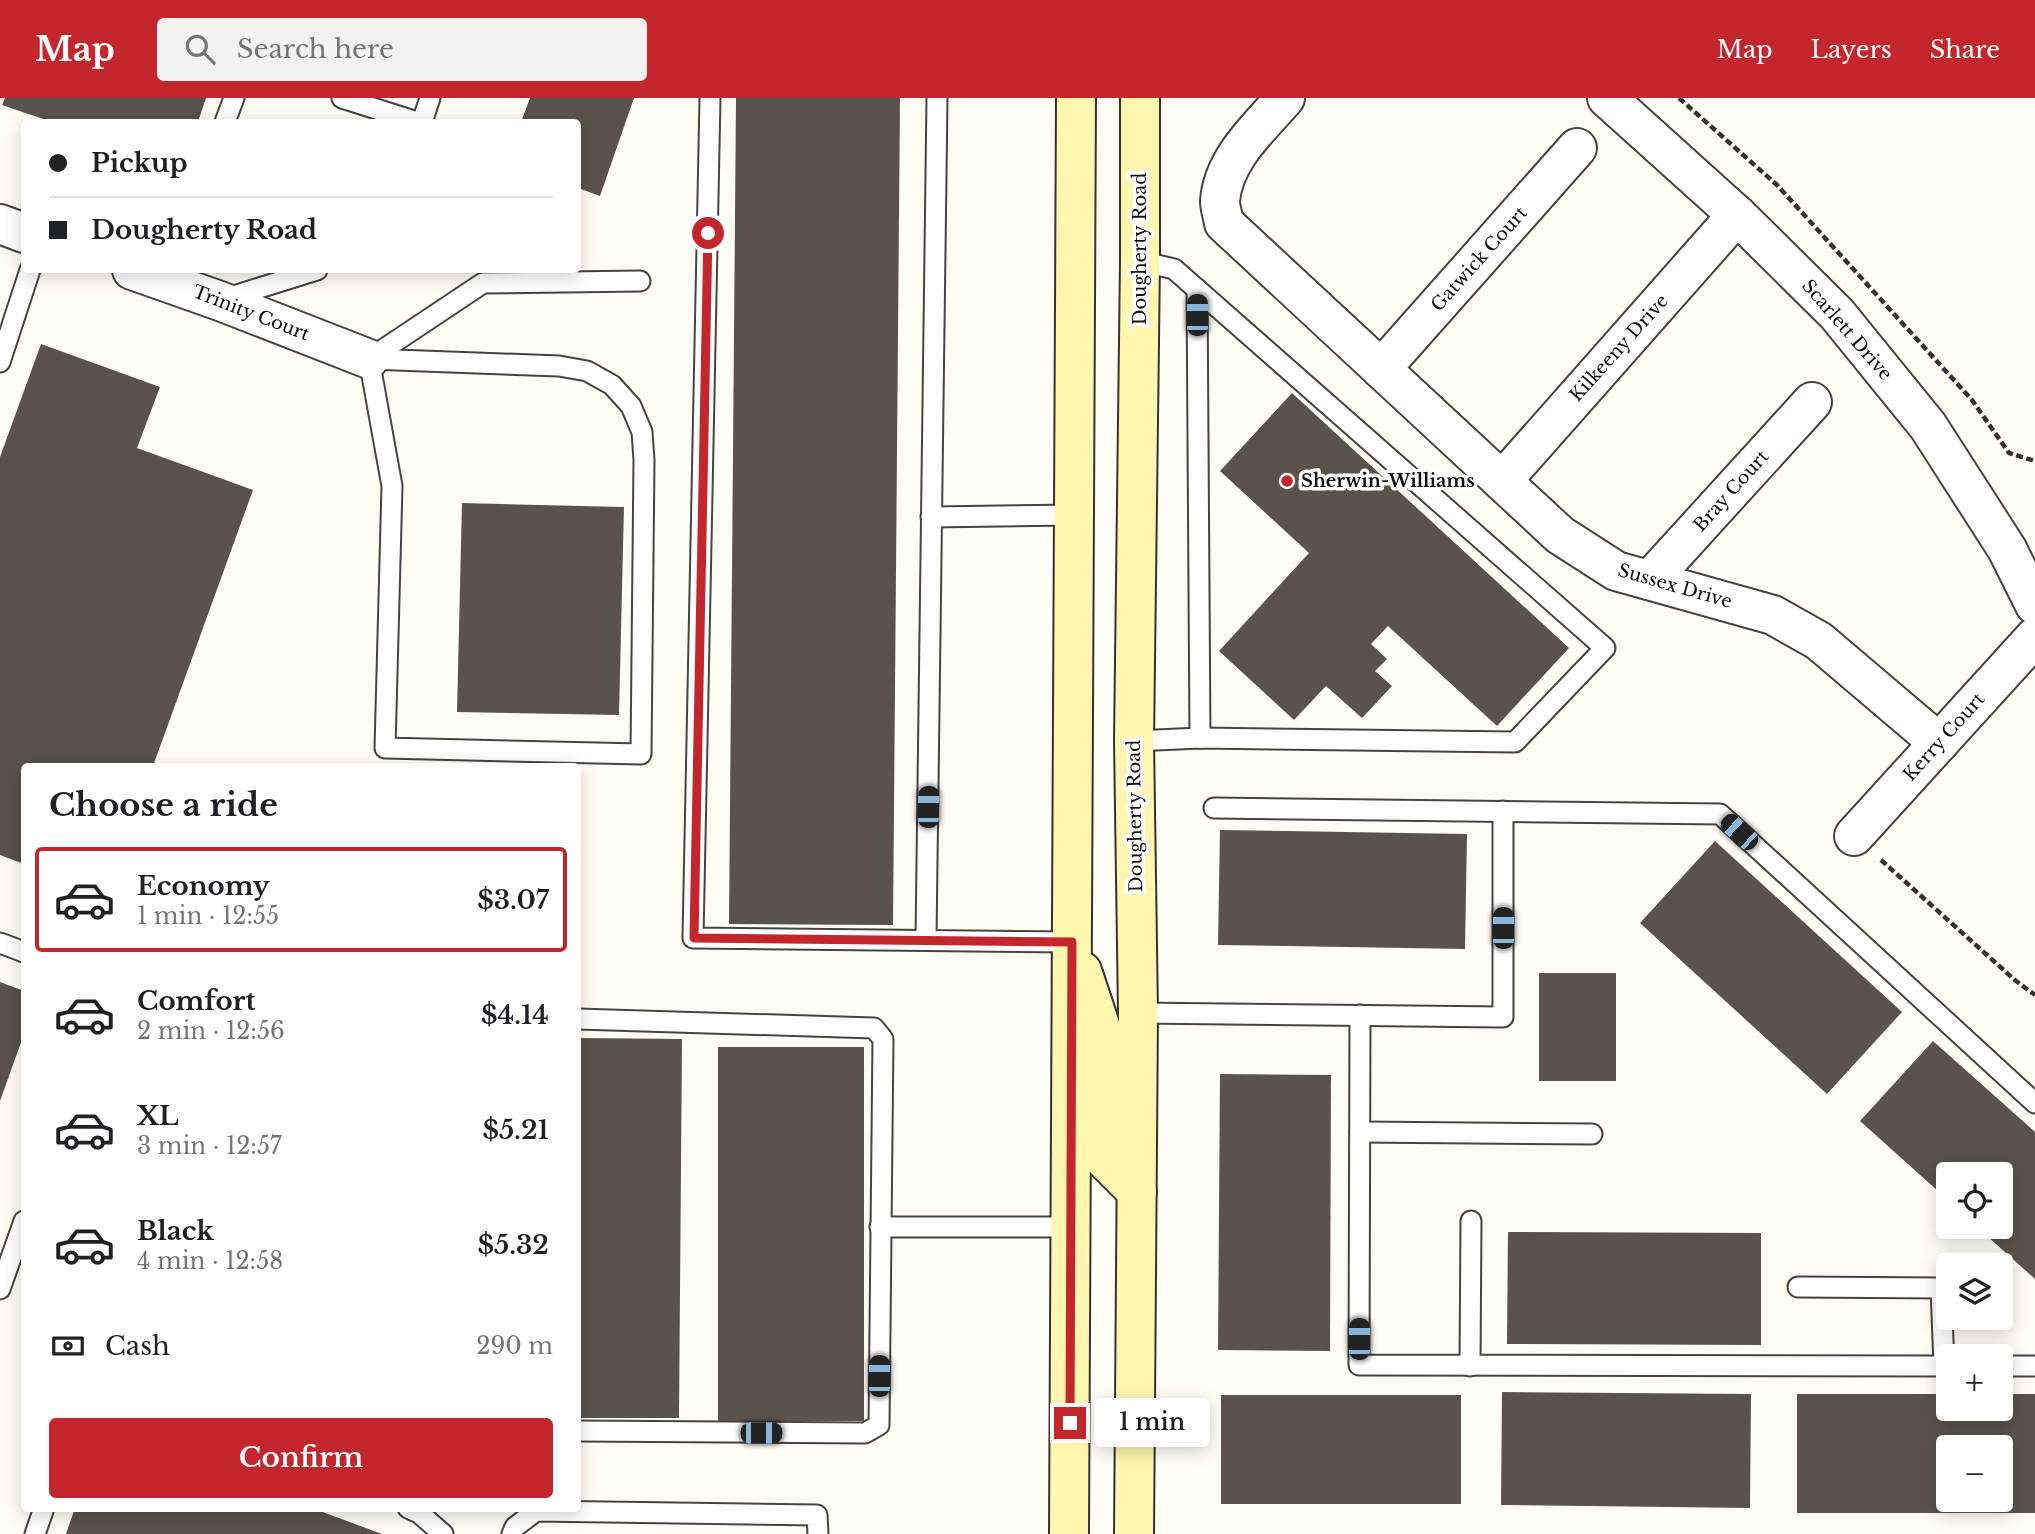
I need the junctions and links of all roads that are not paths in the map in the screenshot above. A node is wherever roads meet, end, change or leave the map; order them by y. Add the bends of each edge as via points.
1 (234, 98) edge
2 (342, 98) edge
3 (430, 98) edge
4 (710, 98) edge
5 (937, 98) edge
6 (1076, 98) edge
7 (1140, 98) edge
8 (1285, 98) edge
9 (1607, 98) edge
10 (226, 119) edge
11 (409, 119) edge
12 (420, 119) edge
13 (1577, 148) dead end
14 (1737, 215) junction
15 (0, 224) edge
16 (21, 232) edge
17 (1140, 261) junction
18 (29, 273) edge
19 (156, 273) edge
20 (307, 273) edge
21 (640, 281) dead end
22 (1197, 289) junction
23 (220, 300) junction
24 (369, 359) junction
25 (0, 362) edge
26 (1381, 369) junction
27 (1812, 402) dead end
28 (1502, 481) junction
29 (1074, 515) junction
30 (931, 517) junction
31 (1650, 580) junction
32 (2035, 605) edge
33 (2035, 637) edge
34 (1200, 738) junction
35 (1134, 741) junction
36 (1939, 743) junction
37 (1214, 808) dead end
38 (1503, 811) junction
39 (1854, 836) road end
40 (926, 939) junction
41 (1072, 942) junction
42 (0, 943) edge
43 (21, 951) edge
44 (1138, 1013) junction
45 (1360, 1016) junction
46 (581, 1019) edge
47 (2035, 1103) edge
48 (1360, 1132) junction
49 (1592, 1134) dead end
50 (1137, 1192) junction
51 (1471, 1222) dead end
52 (880, 1227) junction
53 (1071, 1227) junction
54 (21, 1230) edge
55 (1798, 1287) dead end
56 (0, 1289) edge
57 (1945, 1344) edge
58 (1470, 1366) junction
59 (1936, 1366) edge
60 (2013, 1366) edge
61 (2035, 1366) edge
62 (581, 1431) edge
63 (43, 1512) edge
64 (417, 1512) edge
65 (535, 1512) edge
66 (581, 1512) edge
67 (35, 1534) edge
68 (443, 1534) edge
69 (512, 1534) edge
70 (818, 1534) edge
71 (1069, 1534) edge
72 (1134, 1534) edge

1 - 10 lane
2 - 11 lane
3 - 12 lane
4 - 40 lane via 694,938
5 - 30 lane
6 - 29 main road
7 - 17 main road, Dougherty Road
8 - 26 street, Sussex Drive via 1228,168 1220,202 1224,223
9 - 14 street, Scarlett Drive
13 - 26 street, Gatwick Court
14 - 28 street, Kilkeeny Drive
14 - 32 street, Scarlett Drive via 1837,314 1928,426 2007,549
15 - 16 street
17 - 22 lane via 1174,269
17 - 35 main road, Dougherty Road
18 - 25 lane
19 - 23 street, Trinity Court
20 - 23 lane
21 - 24 lane via 483,283
22 - 34 lane
22 - 34 lane via 1605,648 1515,742
23 - 24 street, Trinity Court
24 - 24 lane via 392,485 385,748 641,754 644,460 642,432 631,406 612,385 587,371
26 - 28 street, Sussex Drive
27 - 31 street, Bray Court
28 - 31 street, Sussex Drive via 1560,535 1616,571
29 - 30 lane
29 - 41 main road
30 - 40 lane
31 - 36 street, Sussex Drive via 1773,615 1819,641
33 - 36 street, Kerry Court
34 - 35 lane
35 - 44 main road, Dougherty Road
36 - 39 street, Kerry Court
37 - 38 lane
38 - 45 lane via 1503,1017
38 - 47 lane via 1720,814
40 - 41 lane
41 - 50 main road via 1100,1025 1100,1155
41 - 53 main road
42 - 43 lane
44 - 45 lane
44 - 50 main road, Dougherty Road
45 - 48 lane
46 - 52 lane via 874,1028 883,1039
48 - 49 lane
48 - 58 lane via 1359,1365
50 - 72 main road, Dougherty Road
51 - 58 lane
52 - 53 lane
52 - 62 lane via 879,1425 865,1433
53 - 71 main road
54 - 56 lane
55 - 57 lane via 1941,1288
58 - 59 lane
60 - 61 lane
63 - 67 lane
64 - 68 lane
65 - 69 lane
66 - 70 lane via 817,1515

